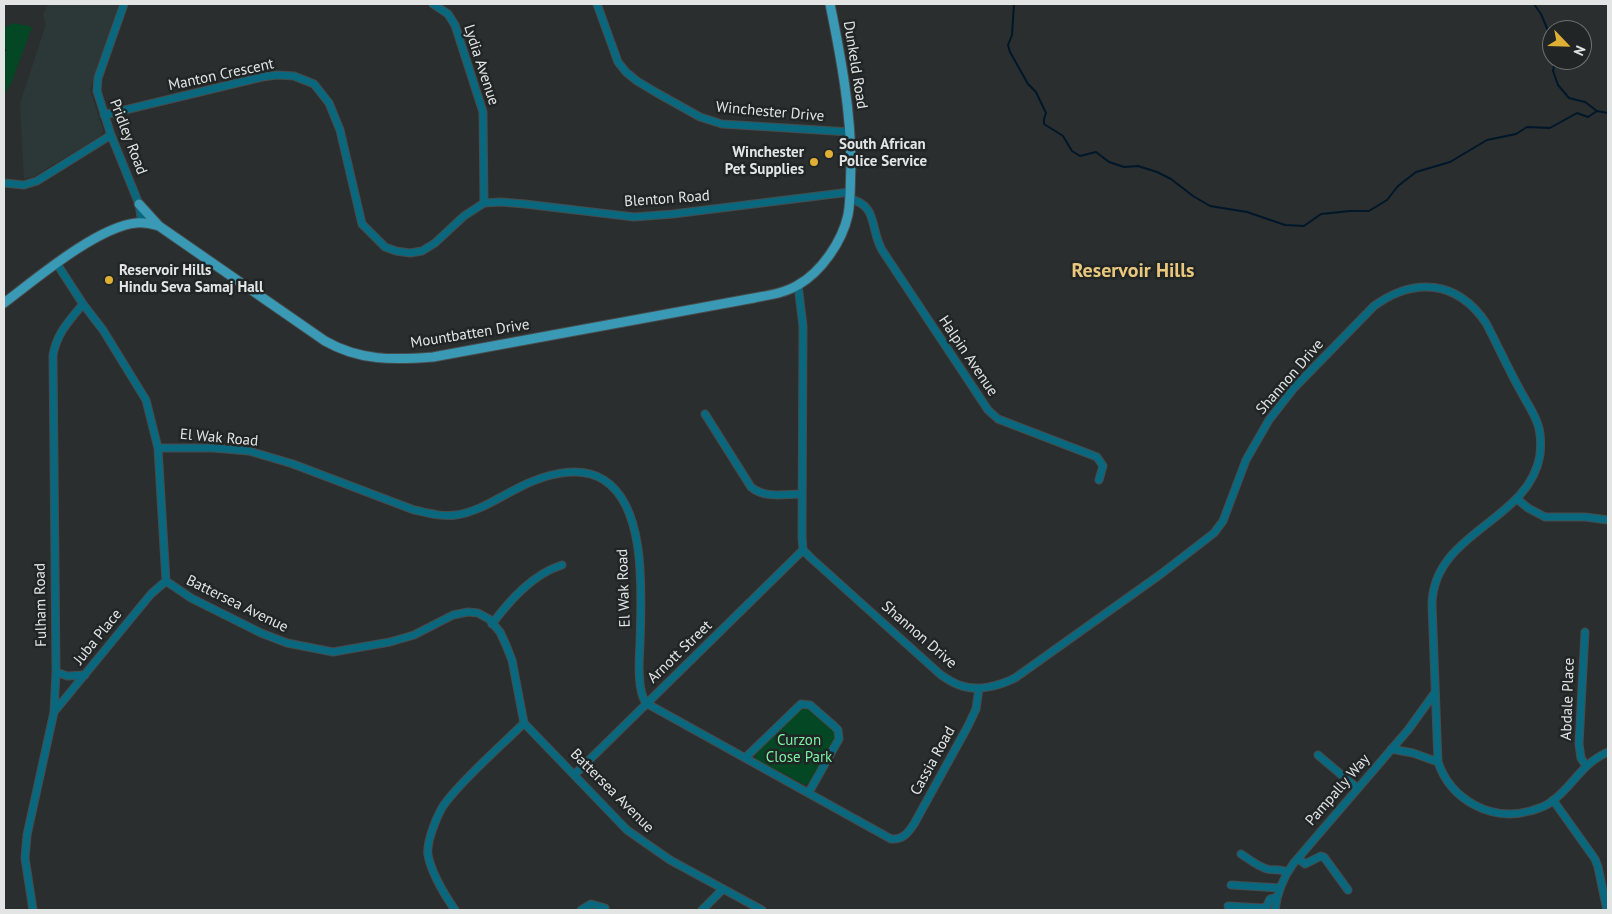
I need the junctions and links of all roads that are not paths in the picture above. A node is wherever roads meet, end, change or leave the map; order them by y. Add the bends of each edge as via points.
1 (124, 4) edge
2 (434, 4) edge
3 (597, 4) edge
4 (830, 4) edge
5 (104, 115) junction
6 (850, 132) junction
7 (111, 135) junction
8 (4, 183) edge
9 (850, 195) junction
10 (484, 203) junction
11 (139, 204) junction
12 (142, 223) junction
13 (159, 226) junction
14 (57, 264) junction
15 (798, 285) junction
16 (4, 303) edge
17 (83, 304) junction
18 (705, 414) dead end
19 (158, 448) junction
20 (1099, 480) dead end
21 (802, 494) junction
22 (1517, 499) junction
23 (1608, 520) edge
24 (803, 550) junction
25 (562, 565) dead end
26 (166, 581) junction
27 (492, 624) junction
28 (1585, 632) dead end
29 (56, 672) junction
30 (84, 676) junction
31 (979, 688) junction
32 (1434, 694) junction
33 (646, 704) junction
34 (54, 712) junction
35 (524, 723) junction
36 (1391, 749) junction
37 (1608, 752) edge
38 (1318, 755) dead end
39 (745, 758) junction
40 (1438, 762) junction
41 (1586, 766) junction
42 (575, 774) junction
43 (1357, 788) junction
44 (809, 792) junction
45 (1554, 800) junction
46 (1241, 854) dead end
47 (1298, 858) junction
48 (1287, 872) junction
49 (1231, 885) dead end
50 (1280, 888) junction
51 (723, 889) junction
52 (1348, 890) dead end
53 (1278, 897) junction
54 (1228, 906) dead end
55 (605, 908) dead end
56 (33, 910) edge
57 (455, 910) edge
58 (582, 910) edge
59 (702, 910) edge
60 (762, 910) edge
61 (1276, 910) edge
62 (1607, 910) edge

1 - 5 street, Pridley Road via 98,78 97,91
2 - 10 street, Lydia Avenue via 448,14 455,25 482,112
3 - 6 street, Winchester Drive via 618,62 626,72 700,117 722,124
4 - 6 main road, Dunkeld Road
5 - 7 street, Pridley Road
5 - 10 street, Manton Crescent via 262,77 294,76 314,84 329,103 340,130 362,224 385,247 410,253 422,251
6 - 9 main road, Mountbatten Drive
7 - 8 street via 37,181
7 - 11 street, Pridley Road
9 - 10 street, Blenton Road via 634,217 526,204
9 - 15 main road, Mountbatten Drive via 847,217 836,245 821,265
9 - 20 street, Halpin Avenue via 869,210 882,250 988,410 998,419 1097,457 1103,466
11 - 12 street, Pridley Road
11 - 13 main road
12 - 13 main road, Mountbatten Drive
12 - 14 main road, Mountbatten Drive via 131,224 94,239
13 - 15 main road, Mountbatten Drive via 325,341 354,354 382,359 433,357 774,295
14 - 16 main road, Mountbatten Drive
14 - 17 street, Battersea Avenue
15 - 21 street via 803,326
17 - 19 street, Battersea Avenue via 146,400
17 - 29 street, Fulham Road via 61,331 53,355
18 - 21 street via 758,492 766,495
19 - 26 street, Battersea Avenue
19 - 33 street, El Wak Road via 249,451 435,515 456,515 476,510 520,486 553,475 576,471 605,480 619,493 630,514 639,549 639,665
21 - 24 street
22 - 23 street via 1545,517
22 - 31 street, Shannon Drive via 1537,466 1539,432 1532,410 1486,323 1471,304 1456,294 1433,287 1404,290 1389,296 1369,311 1274,412 1250,451 1225,517 1214,533 1015,678
22 - 32 street, Shannon Drive via 1459,546 1437,577 1432,604
24 - 31 street, Shannon Drive via 941,676 960,686
24 - 33 street, Arnott Street
25 - 27 street via 521,590
26 - 27 street, Battersea Avenue via 191,598 262,633 287,643 333,652 414,635 453,615 468,612 489,619
26 - 30 street, Juba Place via 151,594
27 - 35 street, Battersea Avenue via 500,632 512,660
28 - 41 street, Abdale Place via 1579,744
29 - 30 street
29 - 34 street, Fulham Road
30 - 34 street, Juba Place
31 - 44 street, Cassia Road via 976,709 968,726 905,836 898,839 885,837
32 - 36 street, Pampally Way
32 - 40 street, Shannon Drive
33 - 39 street
33 - 42 street, Arnott Street
34 - 56 street, Fulham Road via 25,851
35 - 42 street, Battersea Avenue
35 - 57 street via 445,802 438,816 428,853 442,890
36 - 40 street
36 - 43 street, Pampally Way
37 - 41 street, Shannon Drive
38 - 43 street
39 - 44 street
39 - 44 street via 801,704 810,705 838,730 839,735
40 - 45 street, Shannon Drive via 1454,790 1488,811 1523,813
41 - 45 street, Shannon Drive
42 - 51 street, Battersea Avenue via 628,830 670,860
43 - 47 street, Pampally Way
45 - 62 street via 1595,859
46 - 48 street via 1263,868
47 - 48 street, Pampally Way
47 - 52 street via 1305,864 1324,857
48 - 50 street, Pampally Way
49 - 50 street
50 - 53 street, Pampally Way
51 - 59 street
51 - 60 street, Battersea Avenue
53 - 54 street via 1271,898 1263,908
53 - 61 street, Pampally Way
55 - 58 street via 591,904

